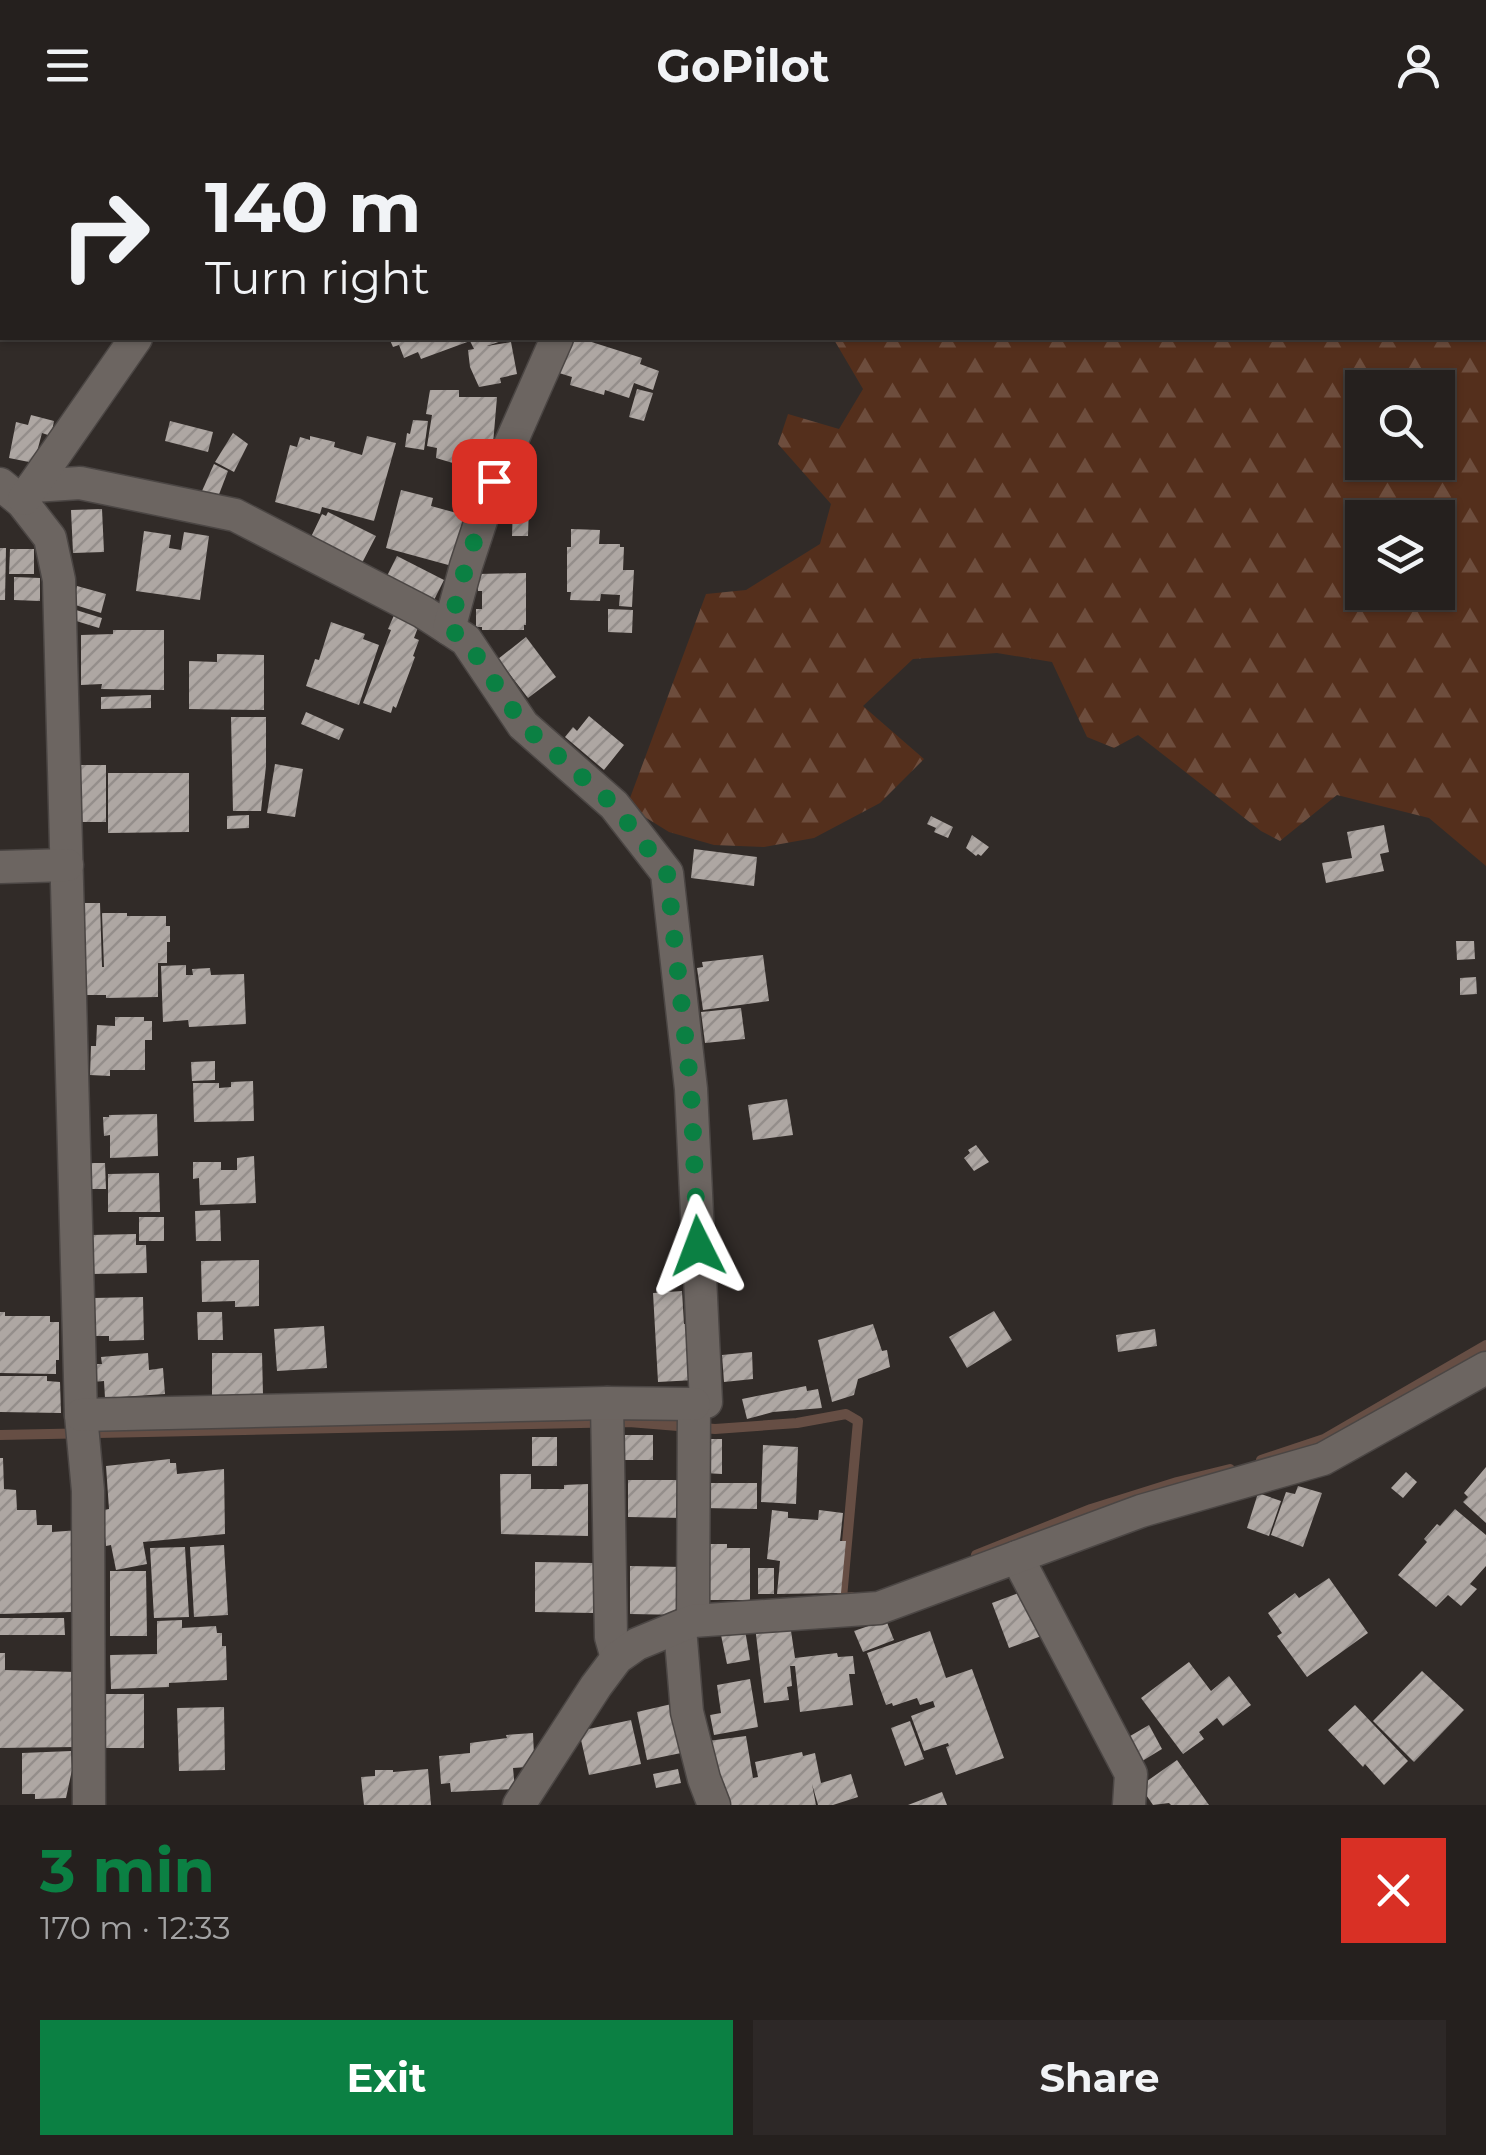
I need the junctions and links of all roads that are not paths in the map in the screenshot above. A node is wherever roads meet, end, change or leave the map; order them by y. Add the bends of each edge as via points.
1 (134, 340) edge
2 (556, 340) edge
3 (18, 491) edge
4 (449, 629) junction
5 (67, 865) junction
6 (0, 867) edge
7 (1486, 1368) edge
8 (608, 1416) junction
9 (694, 1420) junction
10 (82, 1428) junction
11 (1017, 1557) junction
12 (686, 1624) junction
13 (617, 1658) junction
14 (89, 1805) edge
15 (519, 1805) edge
16 (714, 1805) edge
17 (1129, 1805) edge

1 - 3 street
2 - 4 street via 494,481
3 - 4 street via 80,483 235,515
3 - 5 street via 50,538 59,580
4 - 9 street via 466,640 523,725 614,805 667,873 691,1089 706,1402
5 - 6 street
5 - 10 street
7 - 11 street via 1323,1459 1142,1511
8 - 9 street
8 - 10 street
8 - 13 street via 611,1638
9 - 12 street
10 - 14 street
11 - 12 street via 879,1608
11 - 17 street via 1132,1774
12 - 13 street
12 - 16 street via 687,1712
13 - 15 street

